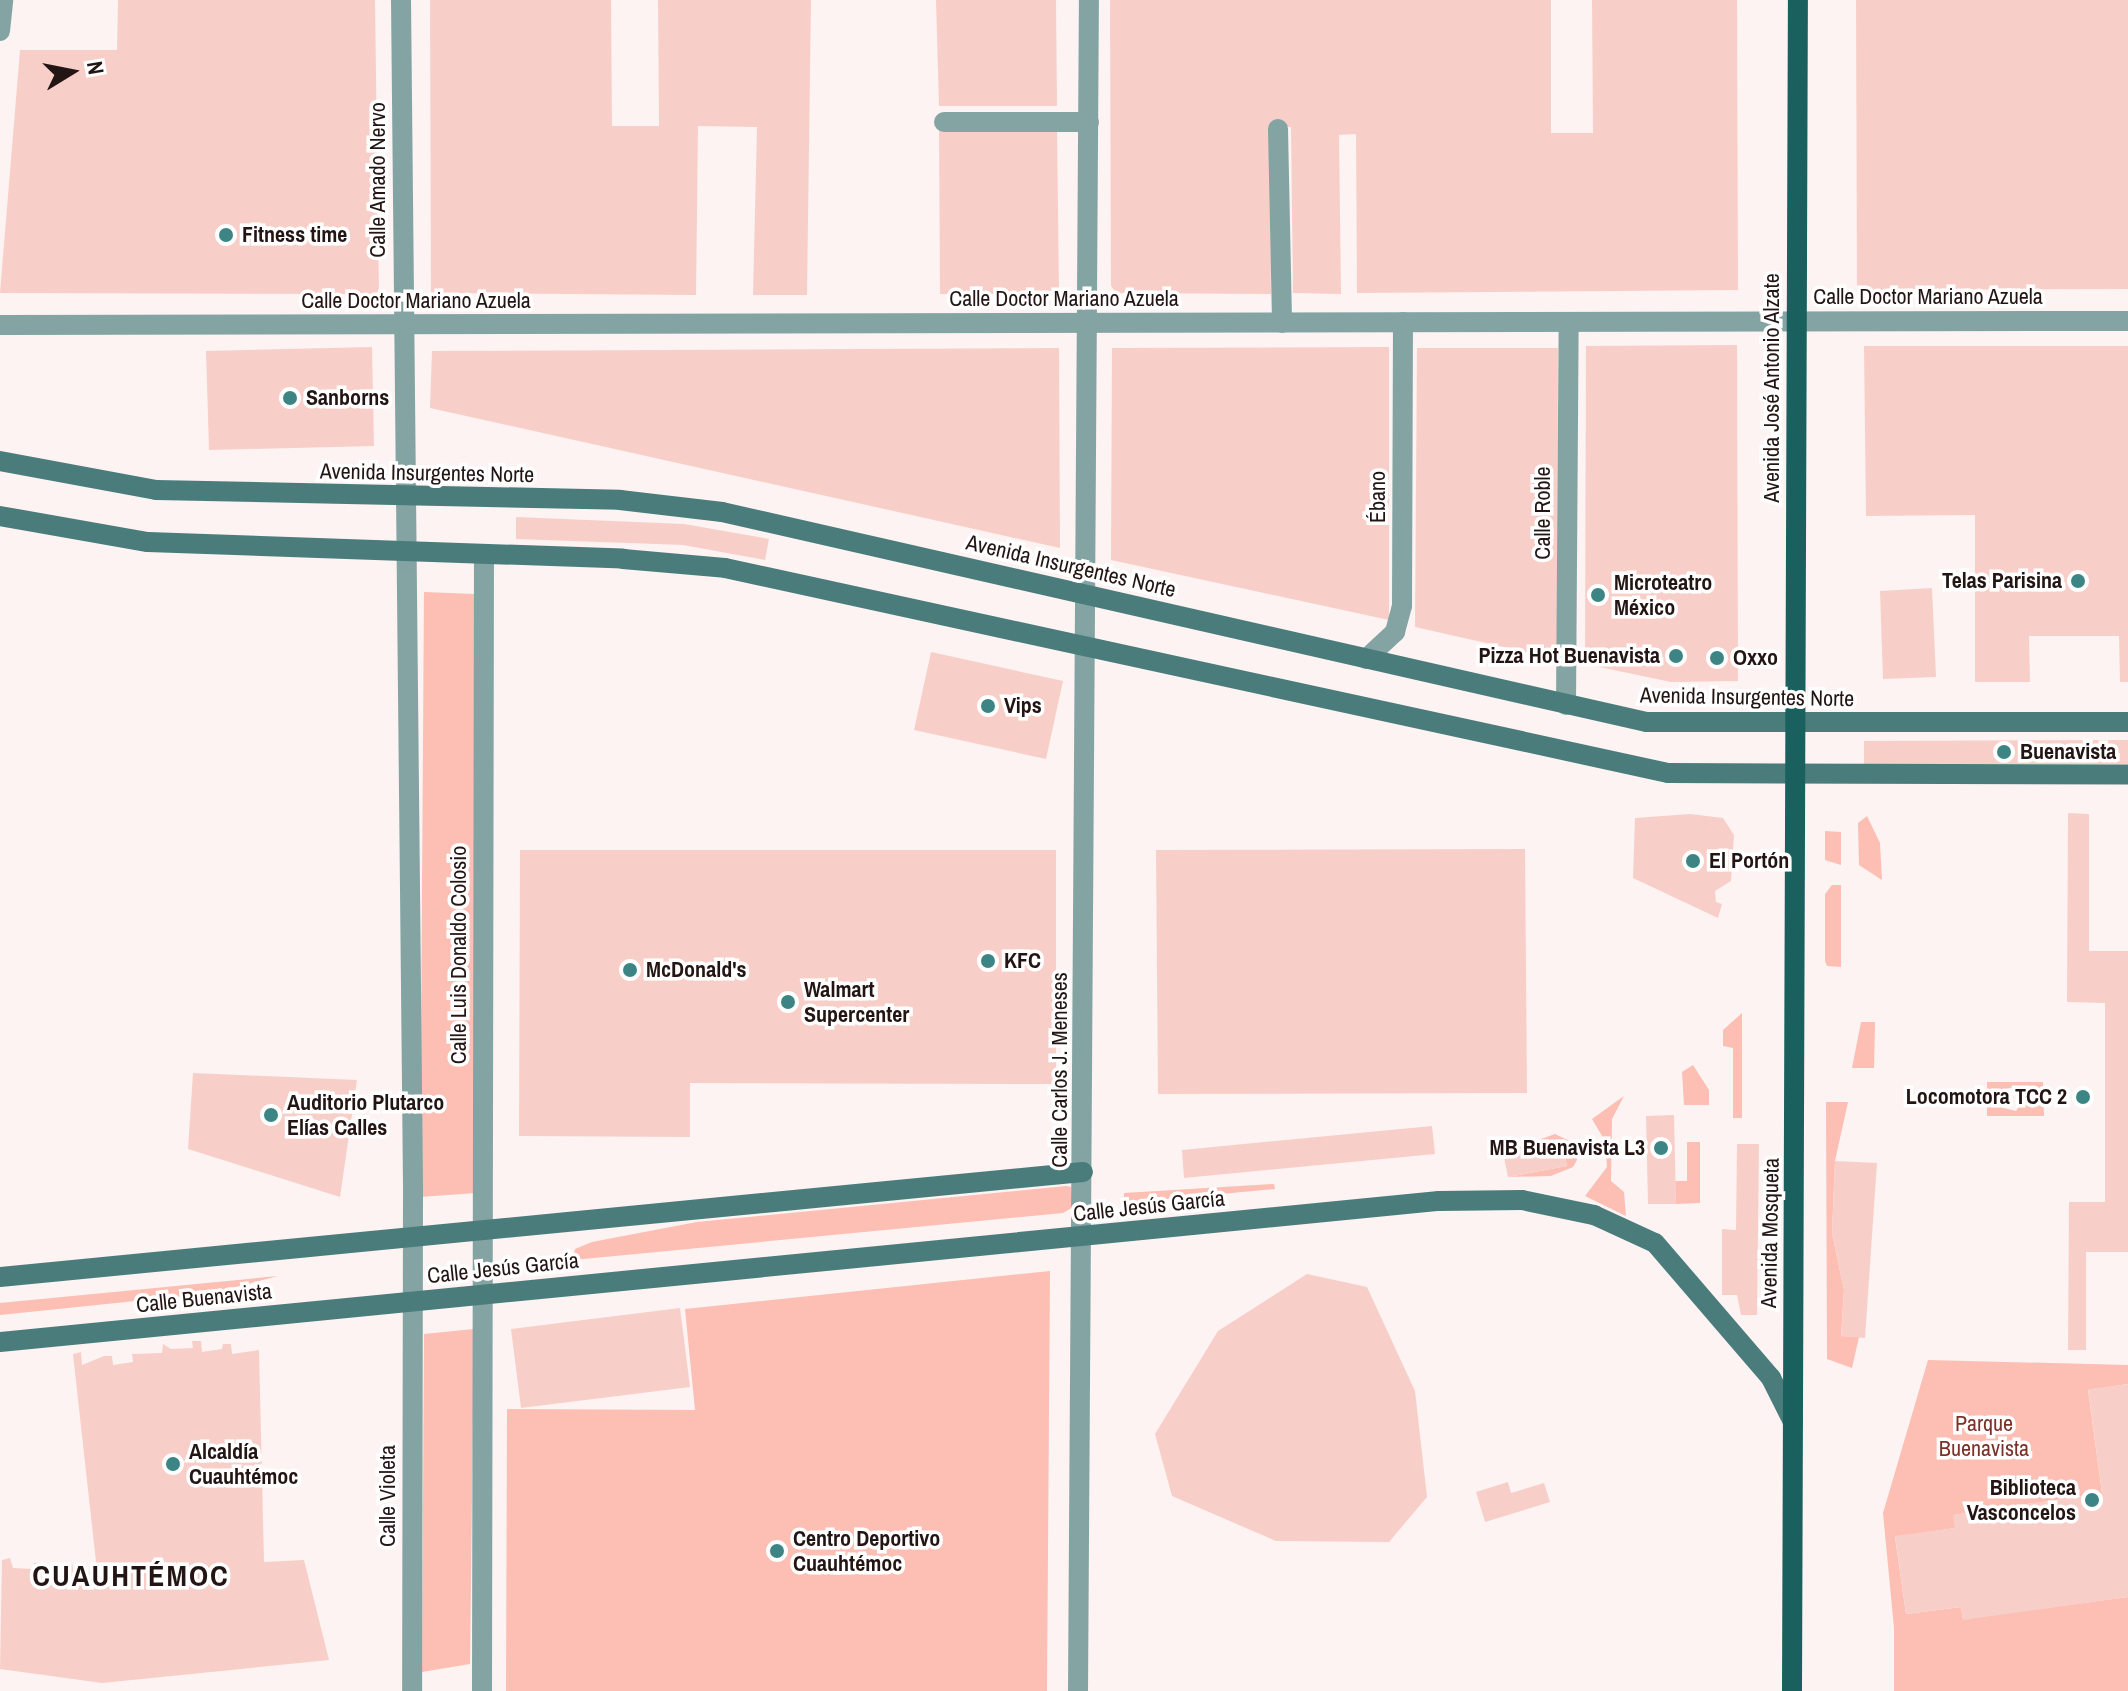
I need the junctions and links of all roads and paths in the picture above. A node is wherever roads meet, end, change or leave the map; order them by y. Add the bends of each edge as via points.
1 (3, 0) edge
2 (401, 0) edge
3 (1089, 0) edge
4 (1798, 0) edge
5 (0, 31) edge
6 (944, 122) dead end
7 (1089, 122) junction
8 (1278, 129) dead end
9 (1795, 321) junction
10 (2128, 321) edge
11 (1403, 322) junction
12 (1569, 322) junction
13 (1088, 323) junction
14 (1282, 323) junction
15 (0, 325) edge
16 (402, 325) junction
17 (0, 461) edge
18 (405, 497) junction
19 (0, 516) edge
20 (407, 552) junction
21 (484, 555) junction
22 (1087, 594) junction
23 (1088, 647) junction
24 (1366, 659) junction
25 (1566, 705) junction
26 (2128, 722) edge
27 (1797, 723) junction
28 (2128, 775) edge
29 (1797, 776) junction
30 (1083, 1172) junction
31 (483, 1229) junction
32 (412, 1237) junction
33 (1083, 1237) junction
34 (0, 1277) edge
35 (483, 1294) junction
36 (413, 1301) junction
37 (0, 1342) edge
38 (1793, 1422) junction
39 (480, 1689) edge
40 (412, 1691) edge
41 (1078, 1691) edge
42 (1792, 1691) edge

1 - 5 street
2 - 16 street, Calle Amado Nervo
3 - 7 street, Calle Carlos J. Meneses
4 - 9 main road, Avenida José Antonio Alzate
6 - 7 street
7 - 13 street, Calle Carlos J. Meneses
8 - 14 street
9 - 10 street, Calle Doctor Mariano Azuela
9 - 12 street, Calle Doctor Mariano Azuela
9 - 27 main road, Avenida José Antonio Alzate
11 - 12 street, Calle Doctor Mariano Azuela
11 - 14 street, Calle Doctor Mariano Azuela
11 - 24 street, Ébano via 1402,606 1395,632
12 - 25 street, Calle Roble
13 - 14 street, Calle Doctor Mariano Azuela
13 - 16 street, Calle Doctor Mariano Azuela
13 - 22 street, Calle Carlos J. Meneses
15 - 16 street, Calle Doctor Mariano Azuela
16 - 18 street, Calle Amado Nervo
17 - 18 main road, Avenida Insurgentes Norte via 156,490
18 - 20 street, Calle Amado Nervo
18 - 22 main road, Avenida Insurgentes Norte via 688,506
19 - 20 main road via 148,542
20 - 21 main road
20 - 32 street
21 - 23 main road via 725,568
21 - 31 street, Calle Luis Donaldo Colosio
22 - 23 street, Calle Carlos J. Meneses
22 - 24 main road, Avenida Insurgentes Norte
23 - 29 main road via 1608,764 1668,773
23 - 30 street, Calle Carlos J. Meneses
24 - 25 main road, Avenida Insurgentes Norte
25 - 27 main road, Avenida Insurgentes Norte via 1658,723
26 - 27 main road, Avenida Insurgentes Norte
27 - 29 main road, Avenida José Antonio Alzate
28 - 29 main road
29 - 38 main road, Avenida Mosqueta
30 - 31 main road, Calle Jesús García
30 - 33 street, Calle Carlos J. Meneses
31 - 32 main road, Calle Jesús García
31 - 35 street, Calle Luis Donaldo Colosio
32 - 34 main road, Calle Buenavista
32 - 36 street
33 - 35 main road, Calle Jesús García
33 - 38 main road, Calle Jesús García via 1481,1199 1522,1200 1583,1212 1646,1238 1667,1253 1771,1378
33 - 41 street, Calle Carlos J. Meneses
35 - 36 main road, Calle Jesús García
35 - 39 street, Calle Luis Donaldo Colosio
36 - 37 main road, Calle Buenavista
36 - 40 street, Calle Violeta
38 - 42 main road, Avenida Mosqueta

